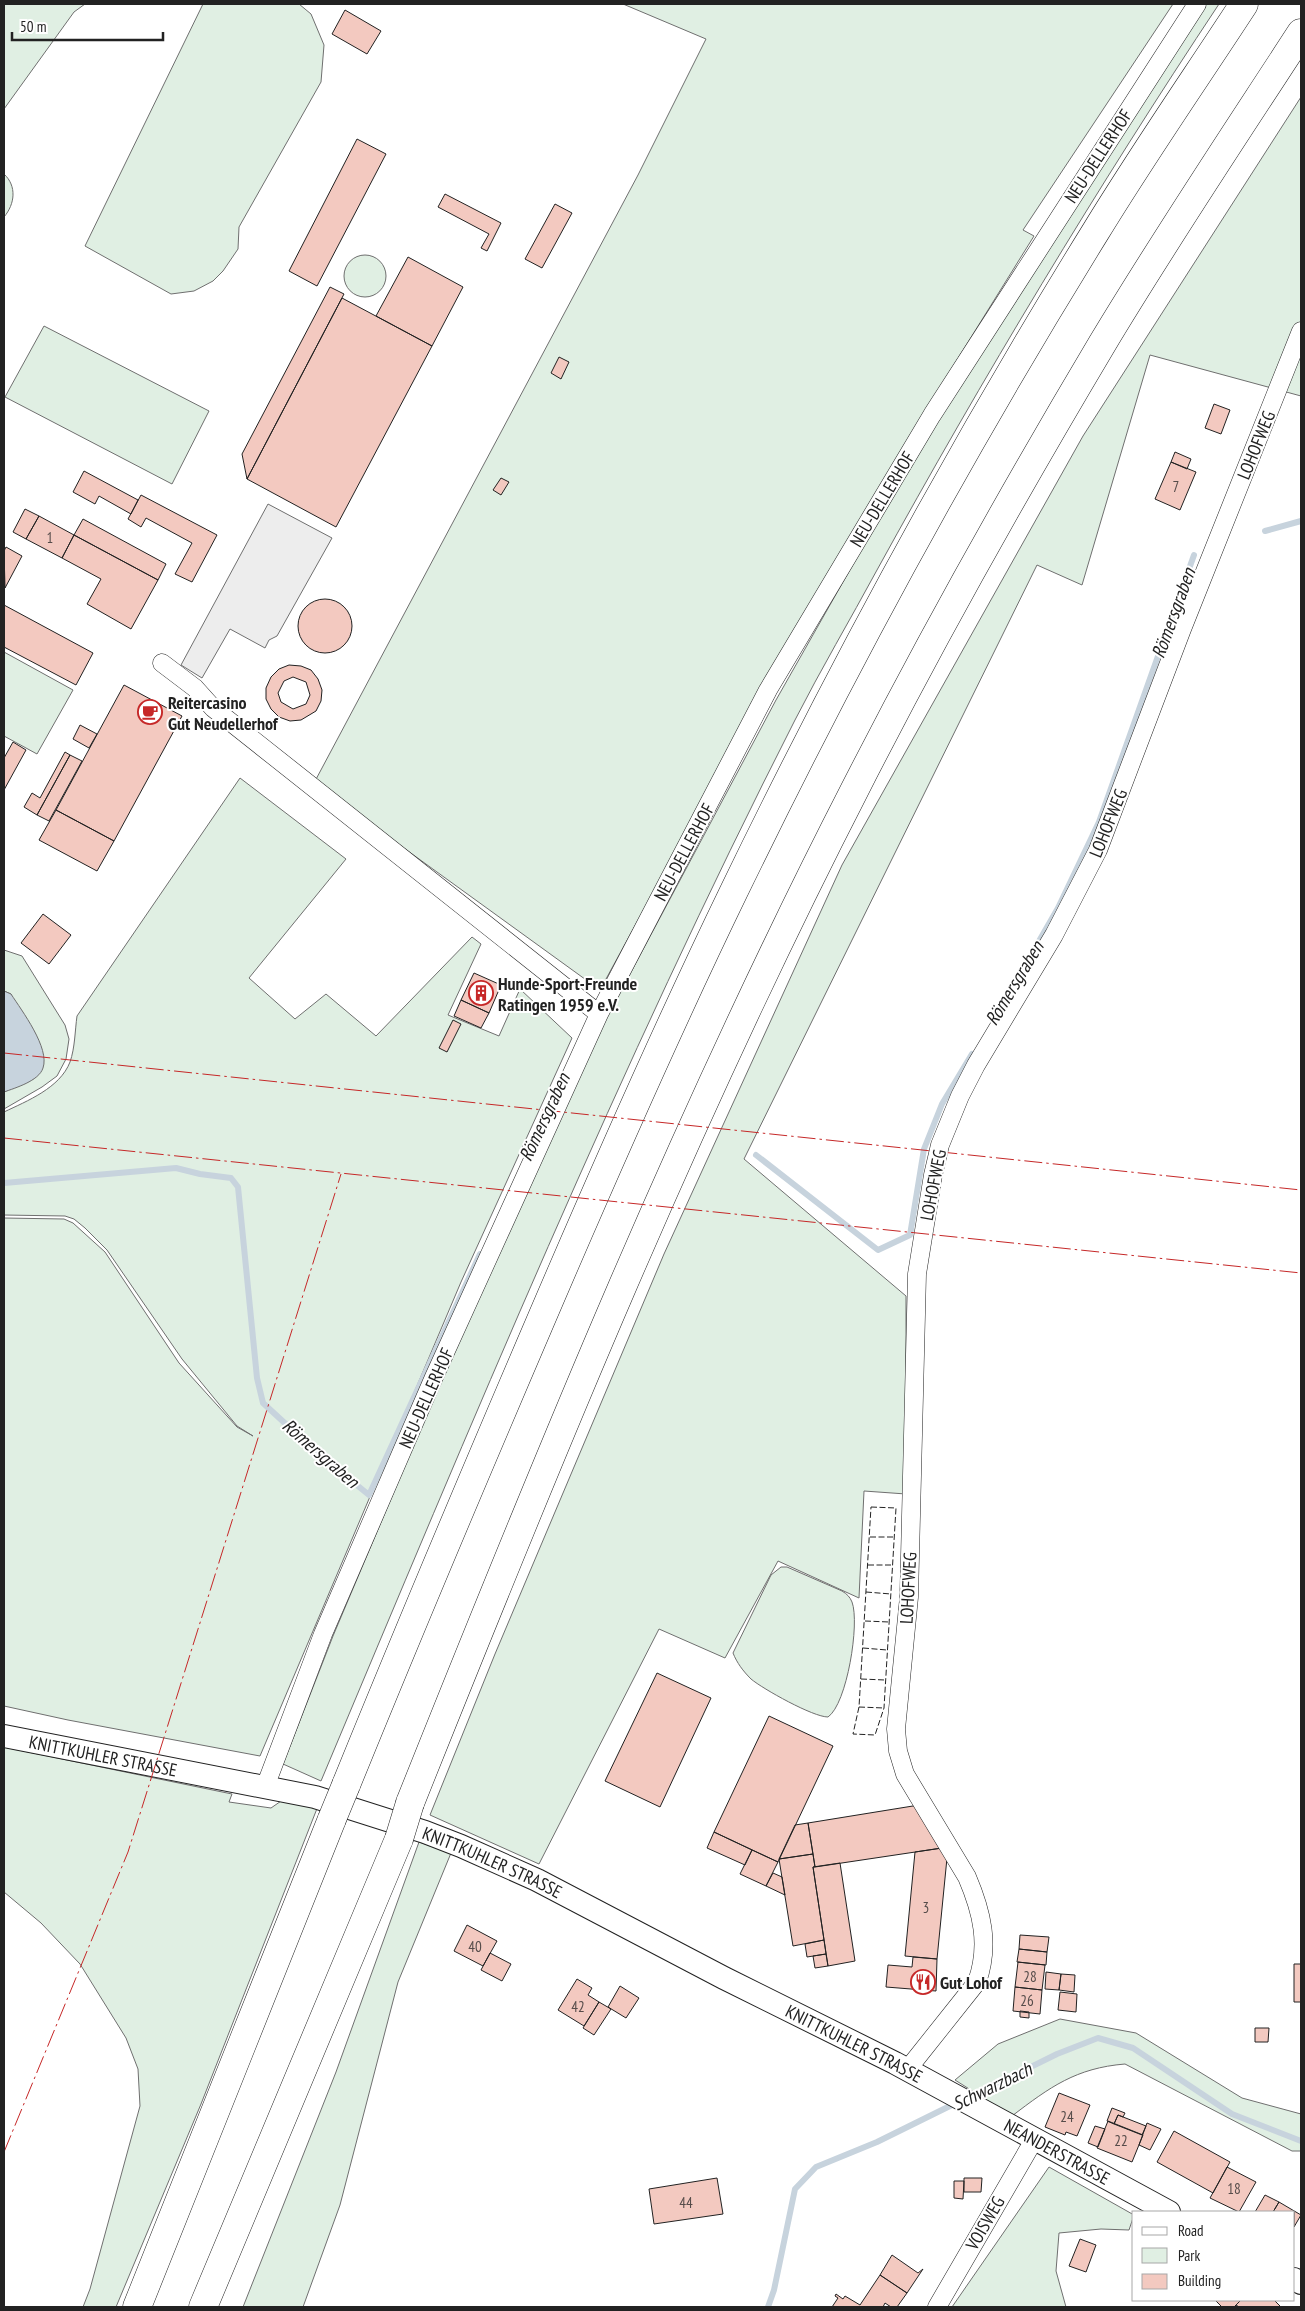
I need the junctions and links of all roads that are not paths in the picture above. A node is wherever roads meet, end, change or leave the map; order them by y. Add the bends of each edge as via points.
1 (1197, 4) edge
2 (1244, 4) edge
3 (1301, 33) edge
4 (1301, 330) edge
5 (162, 663) dead end
6 (600, 1014) junction
7 (4, 1736) edge
8 (265, 1787) junction
9 (907, 2070) junction
10 (945, 2090) joint
11 (1034, 2140) junction
12 (1167, 2211) edge
13 (137, 2307) edge
14 (203, 2307) edge
15 (937, 2307) edge

1 - 6 street, NEU-DELLERHOF via 932,416 768,690
2 - 13 highway, bridge via 1097,228 1006,382 892,584 742,874 620,1135 433,1572
3 - 14 highway, bridge via 1103,343 974,567 855,789 714,1079 553,1451 410,1803 399,1840
4 - 9 street, LOHOFWEG via 1098,850 1054,935 960,1096 940,1145 933,1175 917,1274 909,1597 896,1729 905,1774 973,1891 982,1919 984,1950 977,1982
5 - 6 street via 195,688 213,708
6 - 8 street, NEU-DELLERHOF via 430,1386 323,1634
7 - 8 street, KNITTKUHLER STRASSE
8 - 9 street, KNITTKUHLER STRASSE via 315,1797 461,1846 537,1880
9 - 10 street, KNITTKUHLER STRASSE
10 - 11 street, NEANDERSTRASSE
11 - 12 street, NEANDERSTRASSE
11 - 15 street, VOISWEG

